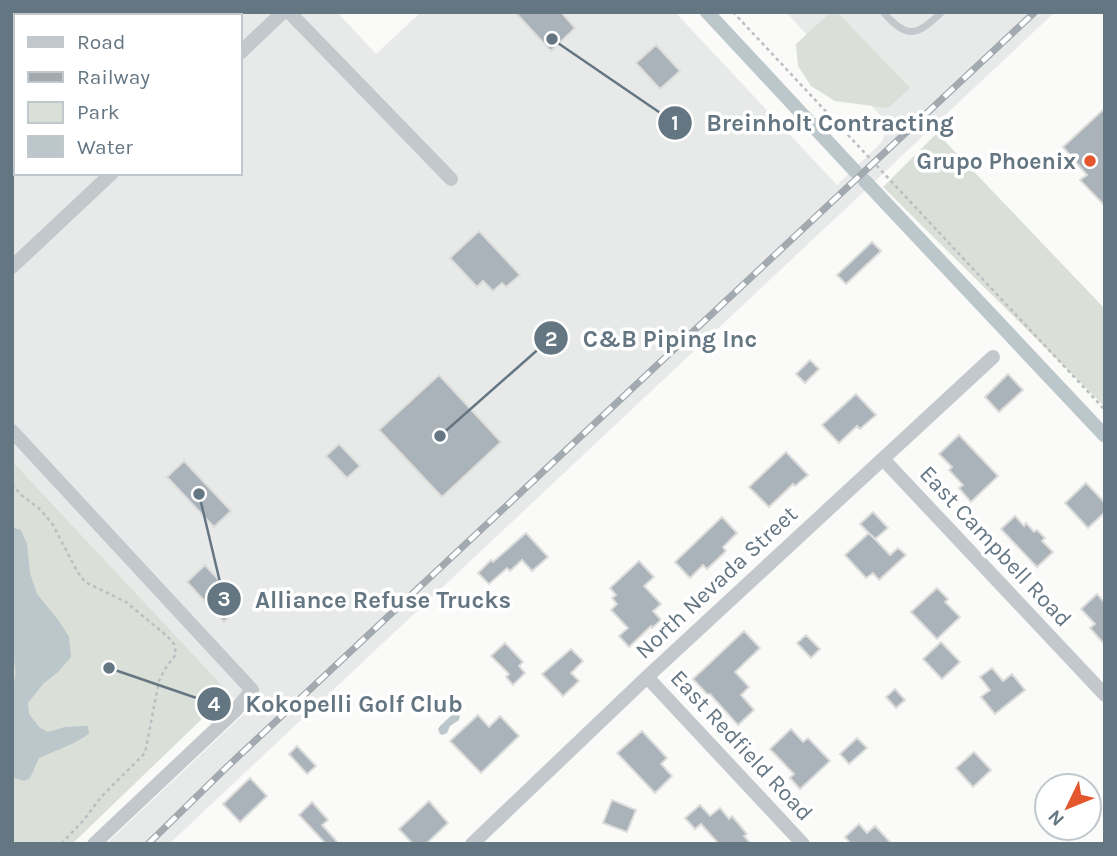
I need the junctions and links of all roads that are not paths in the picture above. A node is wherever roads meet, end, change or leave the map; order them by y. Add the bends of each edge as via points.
1 (283, 12) edge
2 (289, 12) edge
3 (883, 12) edge
4 (942, 12) edge
5 (242, 51) edge
6 (110, 175) edge
7 (451, 179) dead end
8 (12, 267) edge
9 (993, 356) dead end
10 (12, 431) edge
11 (883, 459) junction
12 (647, 677) junction
13 (1105, 695) edge
14 (94, 844) edge
15 (472, 844) edge
16 (803, 844) edge

1 - 5 street
2 - 7 street
3 - 4 lane via 895,26 912,32
6 - 8 street
9 - 11 street, North Nevada Street
10 - 14 street via 252,690
11 - 12 street, North Nevada Street
11 - 13 street, East Campbell Road
12 - 15 street, North Nevada Street
12 - 16 street, East Redfield Road

